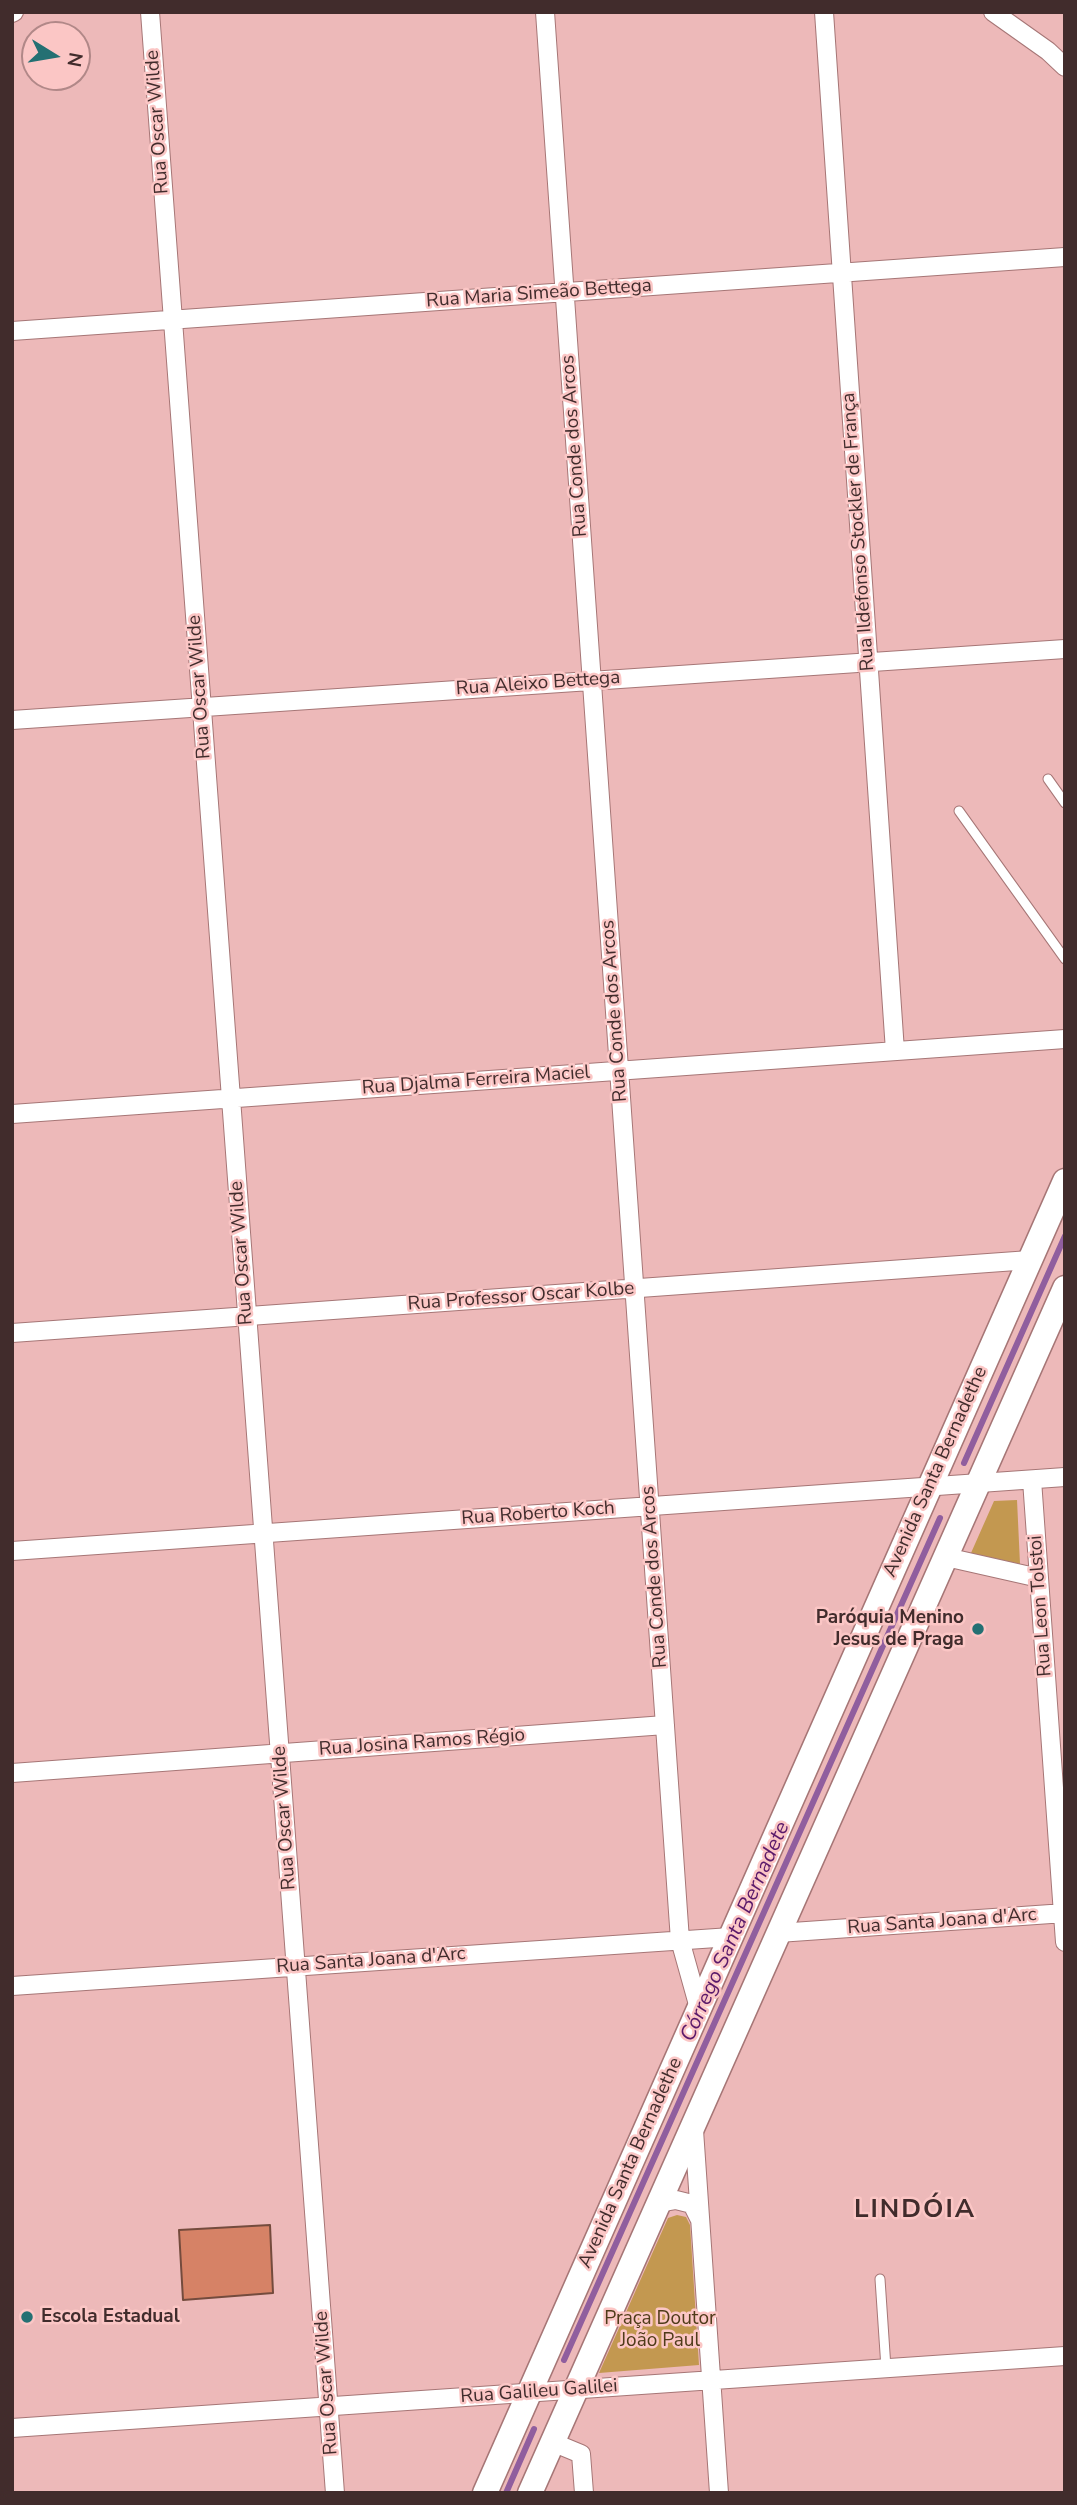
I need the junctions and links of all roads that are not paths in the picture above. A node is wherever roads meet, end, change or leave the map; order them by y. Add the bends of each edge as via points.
1 (150, 12) edge
2 (545, 12) edge
3 (824, 12) edge
4 (993, 12) edge
5 (1065, 67) edge
6 (1065, 257) edge
7 (842, 273) junction
8 (565, 292) junction
9 (173, 320) junction
10 (12, 331) edge
11 (1065, 649) edge
12 (868, 662) junction
13 (592, 681) junction
14 (202, 707) junction
15 (12, 720) edge
16 (1048, 779) dead end
17 (1065, 803) edge
18 (959, 811) dead end
19 (1065, 959) edge
20 (1065, 1039) edge
21 (895, 1051) junction
22 (619, 1071) junction
23 (231, 1099) junction
24 (12, 1114) edge
25 (1065, 1181) edge
26 (1030, 1260) junction
27 (1065, 1288) edge
28 (635, 1289) junction
29 (247, 1317) junction
30 (12, 1333) edge
31 (1065, 1477) edge
32 (1032, 1480) junction
33 (978, 1483) junction
34 (930, 1487) junction
35 (650, 1506) junction
36 (263, 1533) junction
37 (12, 1551) edge
38 (946, 1556) junction
39 (1038, 1577) junction
40 (665, 1725) junction
41 (280, 1754) junction
42 (12, 1773) edge
43 (1064, 1913) edge
44 (778, 1933) junction
45 (731, 1937) junction
46 (680, 1940) junction
47 (1065, 1942) edge
48 (296, 1967) junction
49 (12, 1986) edge
50 (699, 2008) junction
51 (693, 2126) junction
52 (659, 2203) junction
53 (700, 2220) junction
54 (880, 2279) dead end
55 (1065, 2356) edge
56 (886, 2368) junction
57 (711, 2380) junction
58 (576, 2389) junction
59 (529, 2393) junction
60 (328, 2406) junction
61 (12, 2428) edge
62 (552, 2442) junction
63 (335, 2493) edge
64 (485, 2493) edge
65 (530, 2493) edge
66 (584, 2493) edge
67 (719, 2493) edge

1 - 9 street, Rua Oscar Wilde
2 - 8 street, Rua Conde dos Arcos
3 - 7 street, Rua Ildefonso Stockler de França
4 - 5 street
6 - 7 street, Rua Maria Simeão Bettega
7 - 8 street, Rua Maria Simeão Bettega
7 - 12 street, Rua Ildefonso Stockler de França
8 - 9 street, Rua Maria Simeão Bettega
8 - 13 street, Rua Conde dos Arcos
9 - 10 street, Rua Maria Simeão Bettega
9 - 14 street, Rua Oscar Wilde
11 - 12 street, Rua Aleixo Bettega
12 - 13 street, Rua Aleixo Bettega
12 - 21 street, Rua Ildefonso Stockler de França
13 - 14 street, Rua Aleixo Bettega
13 - 22 street, Rua Conde dos Arcos
14 - 15 street, Rua Aleixo Bettega
14 - 23 street, Rua Oscar Wilde
16 - 17 lane
18 - 19 lane
20 - 21 street, Rua Djalma Ferreira Maciel
21 - 22 street, Rua Djalma Ferreira Maciel
22 - 23 street, Rua Djalma Ferreira Maciel
22 - 28 street, Rua Conde dos Arcos
23 - 24 street, Rua Djalma Ferreira Maciel
23 - 29 street, Rua Oscar Wilde
25 - 26 main road, Avenida Santa Bernadethe
26 - 28 street, Rua Professor Oscar Kolbe
26 - 34 main road, Avenida Santa Bernadethe
27 - 33 main road
28 - 29 street, Rua Professor Oscar Kolbe
28 - 35 street, Rua Conde dos Arcos
29 - 30 street, Rua Professor Oscar Kolbe
29 - 36 street, Rua Oscar Wilde
31 - 32 street, Rua Roberto Koch
32 - 33 street, Rua Roberto Koch
32 - 39 street, Rua Leon Tolstoi
33 - 34 street, Rua Roberto Koch
33 - 38 main road
34 - 35 street, Rua Roberto Koch
34 - 45 main road, Avenida Santa Bernadethe
35 - 36 street, Rua Roberto Koch
35 - 40 street, Rua Conde dos Arcos
36 - 37 street, Rua Roberto Koch
36 - 41 street, Rua Oscar Wilde
38 - 39 street
38 - 44 main road
39 - 43 street, Rua Leon Tolstoi
40 - 41 street, Rua Josina Ramos Régio
40 - 46 street, Rua Conde dos Arcos
41 - 42 street, Rua Josina Ramos Régio
41 - 48 street, Rua Oscar Wilde
43 - 44 street, Rua Santa Joana d'Arc
43 - 47 street, Rua Leon Tolstoi
44 - 51 main road
45 - 46 street, Rua Santa Joana d'Arc
45 - 50 main road, Avenida Santa Bernadethe
46 - 48 street, Rua Santa Joana d'Arc
46 - 50 street, Rua Conde dos Arcos
48 - 49 street, Rua Santa Joana d'Arc
48 - 60 street, Rua Oscar Wilde
50 - 59 main road, Avenida Santa Bernadethe
51 - 52 main road
51 - 53 street
52 - 53 street via 676,2200 692,2204
52 - 58 main road
53 - 57 street
54 - 56 lane
55 - 56 street, Rua Galileu Galilei
56 - 57 street, Rua Galileu Galilei
57 - 58 street, Rua Galileu Galilei
57 - 67 street
58 - 59 street, Rua Galileu Galilei
58 - 62 main road
59 - 60 street, Rua Galileu Galilei
59 - 64 main road, Avenida Santa Bernadethe
60 - 61 street, Rua Galileu Galilei
60 - 63 street, Rua Oscar Wilde
62 - 65 main road
62 - 66 street via 581,2454

